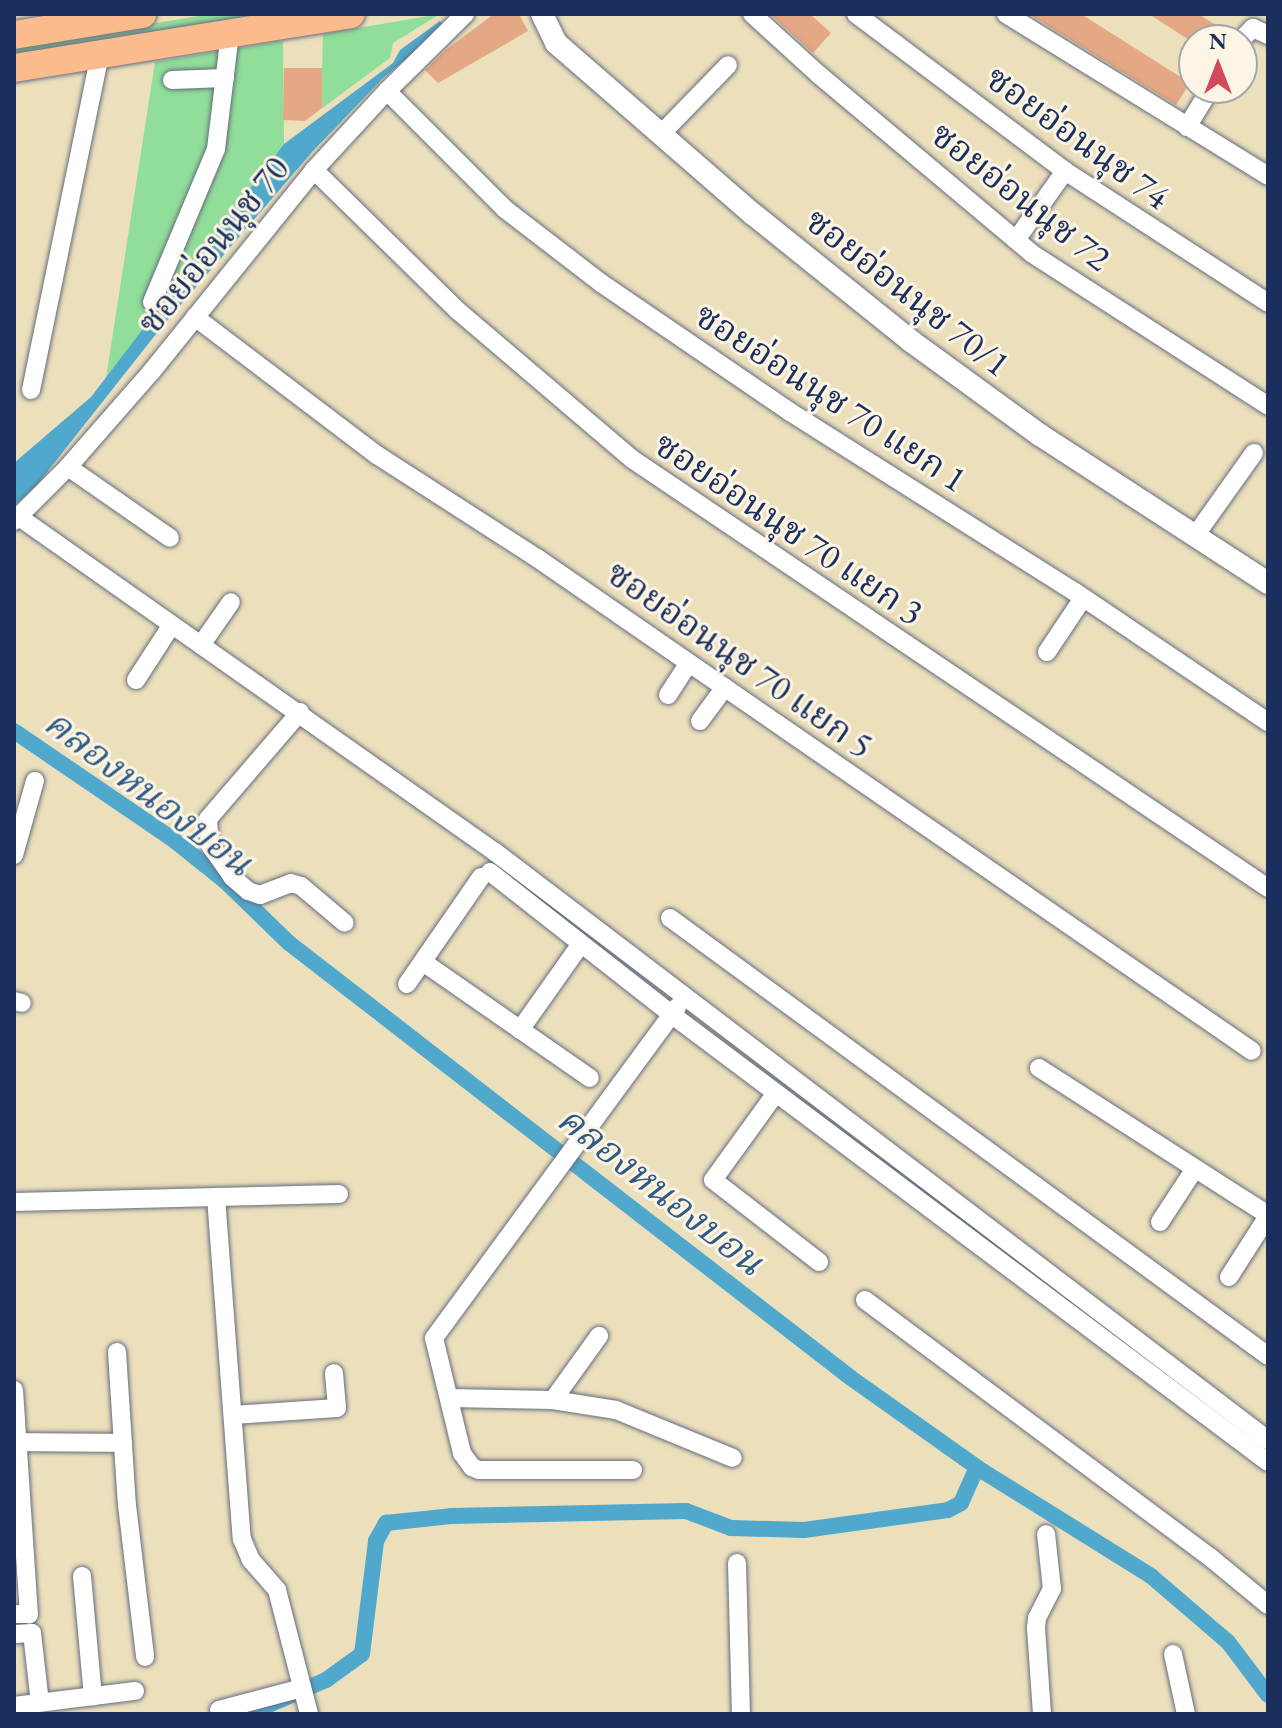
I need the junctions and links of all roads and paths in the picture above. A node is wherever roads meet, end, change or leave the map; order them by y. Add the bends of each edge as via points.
1 (142, 14) edge
2 (351, 14) edge
3 (465, 14) edge
4 (542, 14) edge
5 (752, 14) edge
6 (856, 14) edge
7 (1006, 14) edge
8 (21, 28) edge
9 (230, 34) junction
10 (100, 55) junction
11 (728, 65) dead end
12 (14, 68) edge
13 (225, 78) junction
14 (172, 80) dead end
15 (387, 91) junction
16 (1201, 104) edge
17 (1187, 127) junction
18 (661, 134) junction
19 (314, 170) junction
20 (1065, 171) junction
21 (1268, 176) edge
22 (1016, 240) junction
23 (152, 302) dead end
24 (1268, 303) edge
25 (195, 317) junction
26 (31, 390) dead end
27 (1268, 406) edge
28 (1254, 453) dead end
29 (68, 467) junction
30 (16, 519) edge
31 (1195, 536) junction
32 (170, 538) dead end
33 (1268, 583) edge
34 (1083, 598) junction
35 (231, 602) dead end
36 (171, 626) junction
37 (201, 645) junction
38 (1047, 652) dead end
39 (689, 663) junction
40 (136, 680) dead end
41 (725, 687) junction
42 (668, 695) dead end
43 (300, 712) junction
44 (700, 721) dead end
45 (1268, 722) edge
46 (35, 781) dead end
47 (14, 855) edge
48 (1268, 888) edge
49 (670, 918) dead end
50 (345, 923) dead end
51 (581, 944) junction
52 (423, 962) junction
53 (407, 984) dead end
54 (683, 998) junction
55 (671, 1014) junction
56 (520, 1030) junction
57 (1252, 1051) dead end
58 (1039, 1068) dead end
59 (590, 1078) dead end
60 (776, 1093) junction
61 (1194, 1170) junction
62 (339, 1194) dead end
63 (216, 1197) junction
64 (14, 1202) edge
65 (1268, 1216) edge
66 (1160, 1222) dead end
67 (819, 1262) dead end
68 (1229, 1277) dead end
69 (865, 1300) dead end
70 (599, 1336) dead end
71 (117, 1352) dead end
72 (1268, 1356) edge
73 (334, 1373) dead end
74 (14, 1390) edge
75 (449, 1398) junction
76 (553, 1400) junction
77 (233, 1415) junction
78 (1268, 1440) edge
79 (16, 1442) edge
80 (123, 1443) junction
81 (733, 1458) dead end
82 (1268, 1462) edge
83 (633, 1470) dead end
84 (1046, 1534) dead end
85 (737, 1563) dead end
86 (82, 1576) dead end
87 (1268, 1605) edge
88 (14, 1614) edge
89 (14, 1634) edge
90 (1173, 1654) dead end
91 (145, 1657) dead end
92 (302, 1688) junction
93 (135, 1691) dead end
94 (93, 1696) junction
95 (40, 1703) junction
96 (14, 1706) edge
97 (219, 1710) dead end
98 (309, 1714) edge
99 (741, 1714) edge
100 (1042, 1714) edge
101 (1186, 1714) edge

1 - 8 main road
2 - 9 main road
3 - 15 street, ซอยอ่อนนุช 70
4 - 18 street, ซอยอ่อนนุช 70/1 via 556,43
5 - 22 street, ซอยอ่อนนุช 72
6 - 20 street, ซอยอ่อนนุช 74
7 - 17 street
9 - 10 main road
9 - 13 street
10 - 12 main road
10 - 26 street
11 - 18 street
13 - 14 street
13 - 23 street via 216,149
15 - 19 street, ซอยอ่อนนุช 70
15 - 34 street, ซอยอ่อนนุช 70 แยก 1 via 505,209 601,283 790,412
16 - 17 street
17 - 21 street
18 - 31 street, ซอยอ่อนนุช 70/1 via 911,341 1040,435
19 - 25 street, ซอยอ่อนนุช 70
19 - 48 street, ซอยอ่อนนุช 70 แยก 3 via 457,310 632,459
20 - 22 street
20 - 24 street, ซอยอ่อนนุช 74
22 - 27 street, ซอยอ่อนนุช 72
25 - 29 street, ซอยอ่อนนุช 70
25 - 39 street, ซอยอ่อนนุช 70 แยก 5 via 377,455
28 - 31 street
29 - 30 street, ซอยอ่อนนุช 70
29 - 32 street
30 - 36 street
31 - 33 street, ซอยอ่อนนุช 70/1
34 - 38 street
34 - 45 street, ซอยอ่อนนุช 70 แยก 1
35 - 37 street
36 - 37 street
36 - 40 street
37 - 43 street
39 - 41 street, ซอยอ่อนนุช 70 แยก 5
39 - 42 street
41 - 44 street
41 - 57 street, ซอยอ่อนนุช 70 แยก 5
43 - 50 street via 208,819 210,845 248,891 260,895 287,884 301,886
43 - 54 street via 495,852
46 - 47 street
49 - 72 street
51 - 52 street via 486,874
51 - 55 street
51 - 56 street
52 - 53 street
52 - 56 street
54 - 55 street
54 - 78 street
55 - 60 street
55 - 75 street via 436,1332 434,1343
56 - 59 street
58 - 61 street
60 - 67 street via 713,1180
60 - 82 street
61 - 65 street
61 - 66 street
62 - 63 street
63 - 64 street
63 - 77 street
65 - 68 street
69 - 87 street
70 - 76 street
71 - 80 street
73 - 77 street via 337,1408
74 - 79 street
75 - 76 street
75 - 83 street via 466,1462 479,1470
76 - 81 street via 616,1410
77 - 92 street via 245,1549 277,1590
79 - 80 street
79 - 88 street via 29,1614
80 - 91 street
84 - 100 street via 1052,1589 1036,1628
85 - 99 street
86 - 94 street
89 - 95 street via 32,1633
90 - 101 street
92 - 97 street
92 - 98 street
93 - 94 street
94 - 95 street
95 - 96 street

